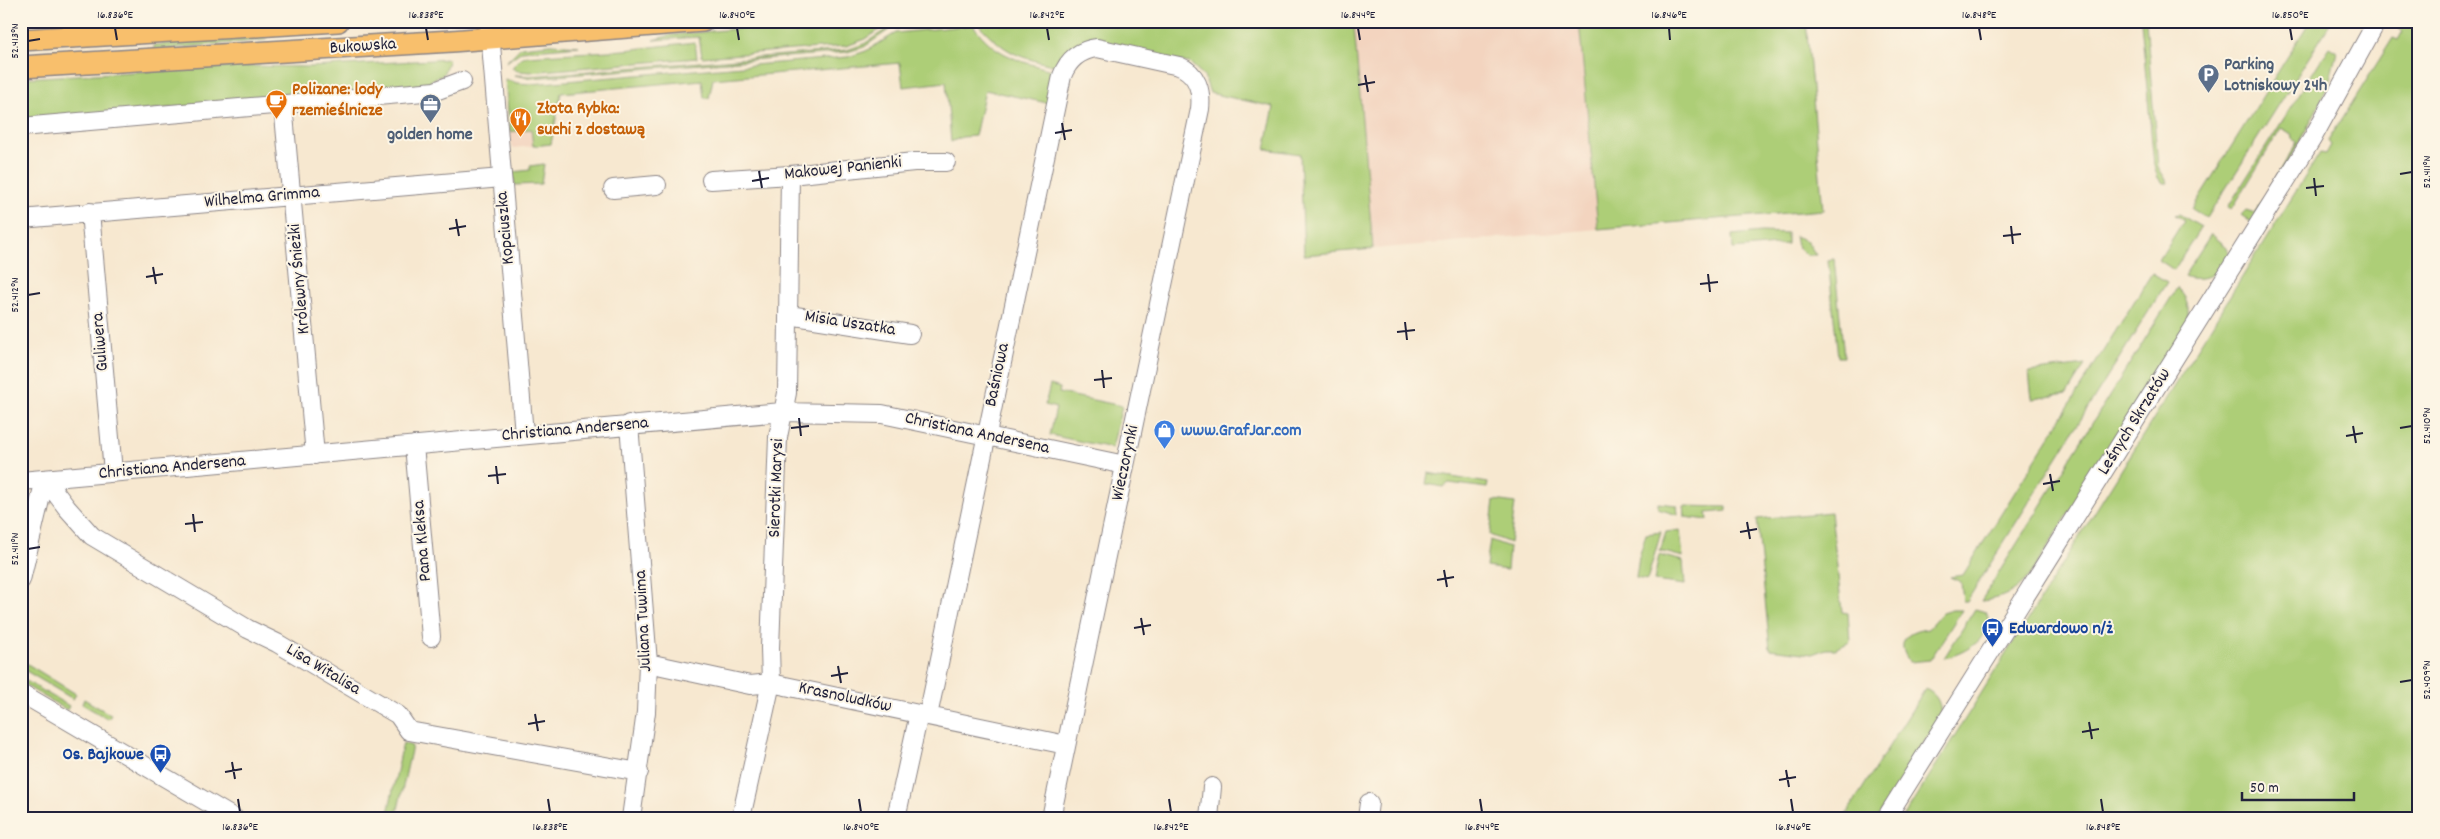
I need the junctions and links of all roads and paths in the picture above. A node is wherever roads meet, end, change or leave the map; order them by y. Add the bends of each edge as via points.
1 (338, 21) edge
2 (703, 21) edge
3 (2377, 21) edge
4 (490, 30) edge
5 (21, 40) edge
6 (21, 67) edge
7 (462, 81) dead end
8 (283, 104) junction
9 (1200, 109) joint
10 (21, 127) edge
11 (946, 162) dead end
12 (790, 175) junction
13 (502, 178) junction
14 (711, 180) dead end
15 (657, 185) dead end
16 (613, 189) dead end
17 (293, 195) junction
18 (90, 212) junction
19 (21, 218) edge
20 (789, 315) junction
21 (910, 334) dead end
22 (782, 412) junction
23 (628, 424) junction
24 (524, 434) junction
25 (985, 436) junction
26 (414, 445) junction
27 (315, 455) junction
28 (1125, 466) junction
29 (113, 472) junction
30 (46, 479) junction
31 (21, 481) edge
32 (21, 580) edge
33 (431, 637) dead end
34 (648, 663) junction
35 (772, 683) junction
36 (21, 693) edge
37 (924, 715) junction
38 (1066, 745) junction
39 (639, 772) junction
40 (1212, 787) dead end
41 (234, 818) edge
42 (631, 818) edge
43 (741, 818) edge
44 (896, 818) edge
45 (1051, 818) edge
46 (1209, 818) edge
47 (1886, 818) edge

1 - 5 main road, Bukowska
2 - 4 main road, Bukowska
3 - 47 street, Leśnych Skrzatów via 2312,139
4 - 6 main road, Bukowska
4 - 13 street, Kopciuszka
7 - 8 street via 435,91
8 - 10 street
8 - 17 street, Królewny Śnieżki
9 - 25 street, Baśniowa via 1199,89 1187,69 1100,48 1072,59 1062,76
9 - 28 street, Wieczorynki
11 - 12 street, Makowej Panienki via 914,162
12 - 14 street, Makowej Panienki
12 - 20 street, Sierotki Marysi
13 - 17 street, Wilhelma Grimma
13 - 24 street, Kopciuszka
15 - 16 street
17 - 18 street, Wilhelma Grimma
17 - 27 street, Królewny Śnieżki
18 - 19 street, Wilhelma Grimma
18 - 29 street, Guliwera
20 - 21 street, Misia Uszatka
20 - 22 street, Sierotki Marysi via 788,393
22 - 23 street, Christiana Andersena
22 - 25 street, Christiana Andersena via 882,414
22 - 35 street, Sierotki Marysi via 770,648
23 - 24 street, Christiana Andersena
23 - 34 street, Juliana Tuwima
24 - 26 street, Christiana Andersena
25 - 28 street, Christiana Andersena
25 - 37 street, Baśniowa
26 - 27 street, Christiana Andersena
26 - 33 street, Pana Kleksa
27 - 29 street, Christiana Andersena
28 - 38 street, Wieczorynki
29 - 30 street, Christiana Andersena
30 - 31 street, Christiana Andersena
30 - 32 street
30 - 39 street, Lisa Witalisa via 66,508 92,536 398,715 409,732
34 - 35 street, Krasnoludków via 750,685
34 - 39 street, Juliana Tuwima
35 - 37 street, Krasnoludków
35 - 43 street
36 - 41 street
37 - 38 street, Krasnoludków
37 - 44 street
38 - 45 street, Wieczorynki
39 - 42 street, Juliana Tuwima
40 - 46 street

